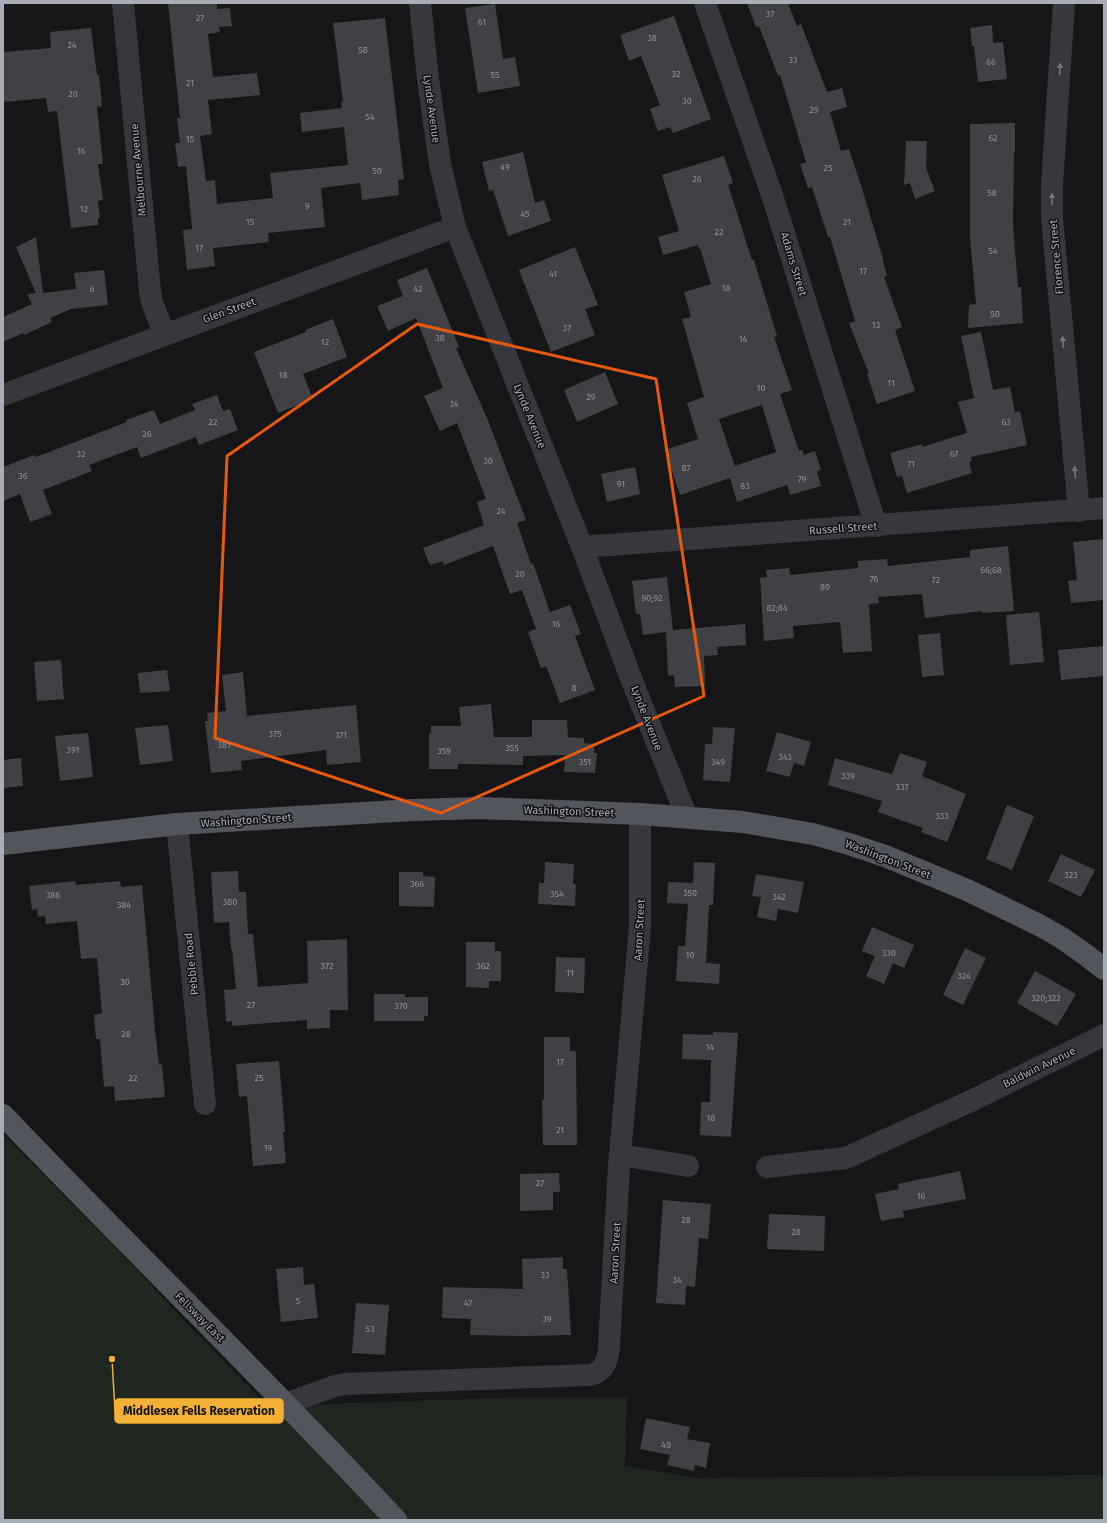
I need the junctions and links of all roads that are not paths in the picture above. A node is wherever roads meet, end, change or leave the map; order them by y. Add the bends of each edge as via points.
1 (123, 3) edge
2 (420, 3) edge
3 (706, 3) edge
4 (1064, 3) edge
5 (455, 227) junction
6 (164, 334) junction
7 (3, 395) edge
8 (1104, 508) edge
9 (1079, 511) junction
10 (876, 526) junction
11 (582, 547) junction
12 (640, 814) junction
13 (686, 816) junction
14 (177, 824) junction
15 (3, 844) edge
16 (1104, 969) edge
17 (1104, 1035) edge
18 (205, 1104) dead end
19 (3, 1115) edge
20 (620, 1155) junction
21 (688, 1166) dead end
22 (767, 1167) dead end
23 (285, 1404) junction
24 (396, 1520) edge

1 - 6 street, Melbourne Avenue via 150,291
2 - 5 street, Lynde Avenue via 440,166
3 - 10 street, Adams Street via 772,195
9 -> 4 street, Florence Street via 1052,218
5 - 6 street, Glen Street
5 - 11 street, Lynde Avenue
6 - 7 street, Glen Street
8 - 9 street, Russell Street
9 - 10 street, Russell Street
10 - 11 street, Russell Street
11 - 13 street, Lynde Avenue
12 - 13 main road, Washington Street
12 - 14 main road, Washington Street via 480,808
12 - 20 street, Aaron Street via 640,926
13 - 16 main road, Washington Street via 743,822 813,834 885,856 967,890 1039,925 1062,938
14 - 15 main road, Washington Street
14 - 18 street, Pebble Road
17 - 22 street, Baldwin Avenue via 973,1100 846,1158
19 - 23 main road, Fellsway East
20 - 21 street
20 - 23 street, Aaron Street via 609,1347 606,1364 599,1372 588,1376 345,1384
23 - 24 main road, Fellsway East

